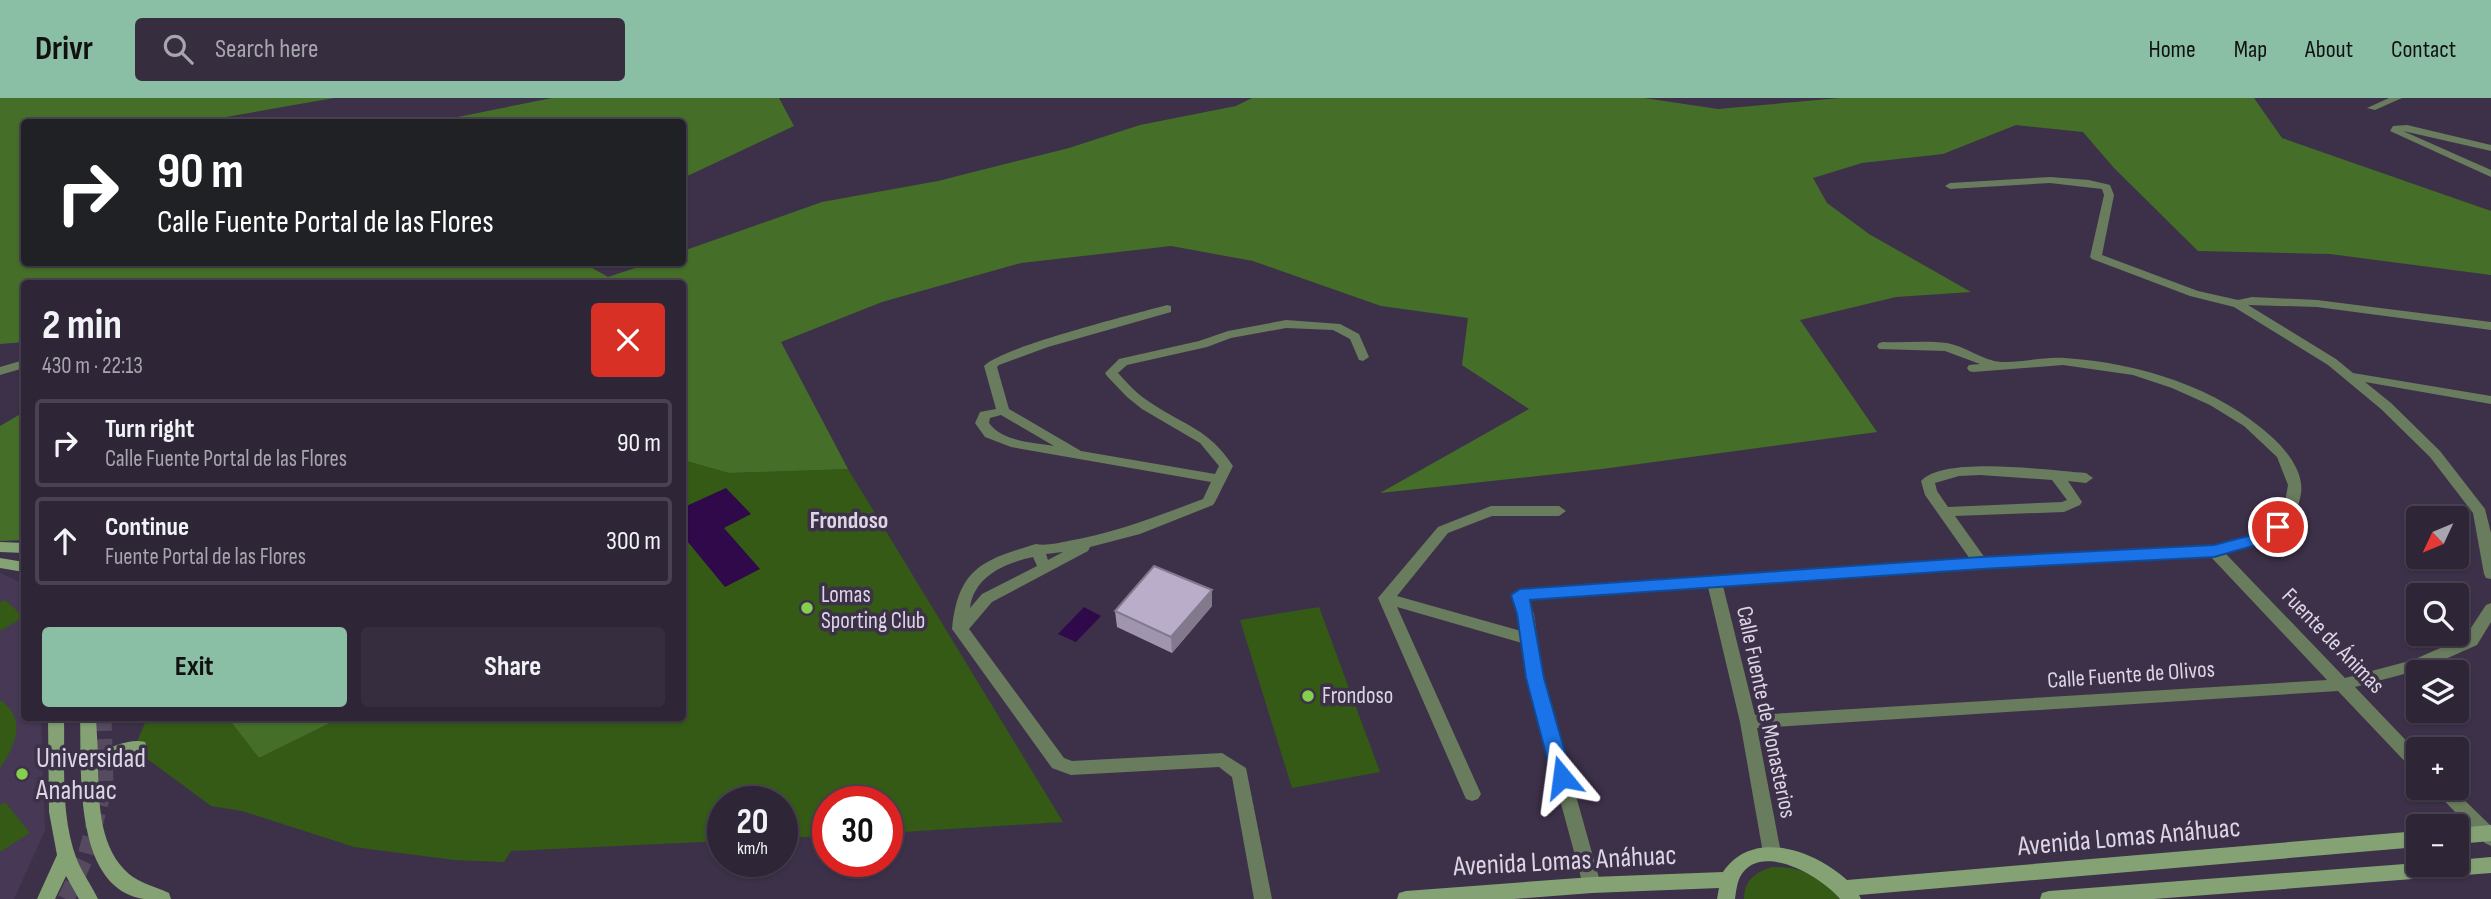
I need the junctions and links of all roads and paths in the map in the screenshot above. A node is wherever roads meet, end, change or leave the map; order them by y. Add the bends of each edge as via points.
1 (2397, 98) edge
2 (2372, 108) dead end
3 (2491, 148) edge
4 (2491, 174) edge
5 (1950, 186) dead end
6 (2238, 304) junction
7 (1167, 309) dead end
8 (2491, 326) edge
9 (1883, 346) dead end
10 (1363, 356) dead end
11 (21, 365) edge
12 (1998, 366) junction
13 (1973, 368) dead end
14 (0, 371) edge
15 (2348, 375) junction
16 (2491, 400) edge
17 (1003, 411) junction
18 (1076, 453) junction
19 (2057, 476) junction
20 (2086, 478) dead end
21 (1219, 479) junction
22 (2485, 510) edge
23 (1559, 511) dead end
24 (1944, 512) junction
25 (1092, 542) junction
26 (0, 547) edge
27 (21, 548) edge
28 (1036, 549) junction
29 (2214, 551) junction
30 (1981, 563) junction
31 (0, 564) edge
32 (21, 567) edge
33 (1045, 568) junction
34 (2491, 574) edge
35 (1714, 582) junction
36 (966, 587) junction
37 (987, 598) junction
38 (1386, 598) junction
39 (2491, 609) edge
40 (960, 629) junction
41 (1529, 639) junction
42 (2340, 685) junction
43 (56, 721) edge
44 (88, 721) edge
45 (1748, 722) junction
46 (139, 747) dead end
47 (2406, 752) edge
48 (89, 767) junction
49 (1472, 794) dead end
50 (2453, 800) edge
51 (2489, 835) edge
52 (2469, 836) edge
53 (2406, 840) edge
54 (1772, 853) junction
55 (65, 858) junction
56 (2491, 865) edge
57 (1728, 880) junction
58 (1592, 885) junction
59 (1848, 894) edge
60 (46, 899) edge
61 (89, 899) edge
62 (162, 899) edge
63 (1263, 899) edge
64 (1406, 899) edge
65 (1726, 899) edge
66 (2049, 899) edge

1 - 2 street
3 - 4 street via 2407,128 2395,131
5 - 6 street via 2068,181 2106,187 2109,195 2096,257 2194,294
6 - 8 street via 2249,299 2302,303
6 - 15 street via 2296,337
7 - 17 street via 995,362 990,366
9 - 12 street via 1946,348
10 - 21 street via 1355,337 1336,327 1286,324 1123,362 1111,373 1135,398 1212,445 1226,466
11 - 14 street
12 - 13 street
12 - 29 street via 2063,361 2134,372 2176,384 2249,423 2283,455 2295,485 2291,509 2278,527 2258,539
15 - 16 street
15 - 22 street via 2386,405
17 - 18 street
17 - 18 street via 985,415 982,423 990,434 1011,443
18 - 21 street
19 - 20 street
19 - 24 street via 2075,502 2064,507
19 - 24 street via 1959,470 1937,474 1928,481 1930,492
21 - 25 street via 1208,502
22 - 34 street
23 - 38 street via 1491,511 1443,530
24 - 30 street
25 - 28 street
25 - 33 street
26 - 27 main road
28 - 33 street
28 - 36 street via 991,565
29 - 30 street
29 - 42 street, Fuente de Ánimas
30 - 35 street
31 - 32 main road
33 - 37 street
35 - 41 street via 1520,595
35 - 45 street, Calle Fuente de Monasterios
36 - 37 street
36 - 40 street via 959,606
37 - 40 street
38 - 41 street
38 - 49 street
39 - 42 street, Calle Fuente de Olivos via 2471,641 2417,666
40 - 63 street via 1030,728 1063,766 1222,760 1234,766 1240,773
41 - 58 street via 1535,678
42 - 45 street, Calle Fuente de Olivos
42 - 47 street, Fuente de Ánimas
43 - 55 main road
44 - 48 main road
45 - 54 street, Calle Fuente de Monasterios
46 - 48 main road via 112,754
48 - 62 main road via 94,823 104,855 122,880
50 - 51 street
51 - 52 main road
53 - 59 main road, Avenida Lomas Anáhuac
54 - 57 main road via 1740,864
54 - 59 main road via 1825,870
55 - 60 main road
55 - 61 main road
56 - 66 main road
57 - 58 main road, Avenida Lomas Anáhuac
57 - 65 main road
58 - 64 main road, Avenida Lomas Anáhuac

